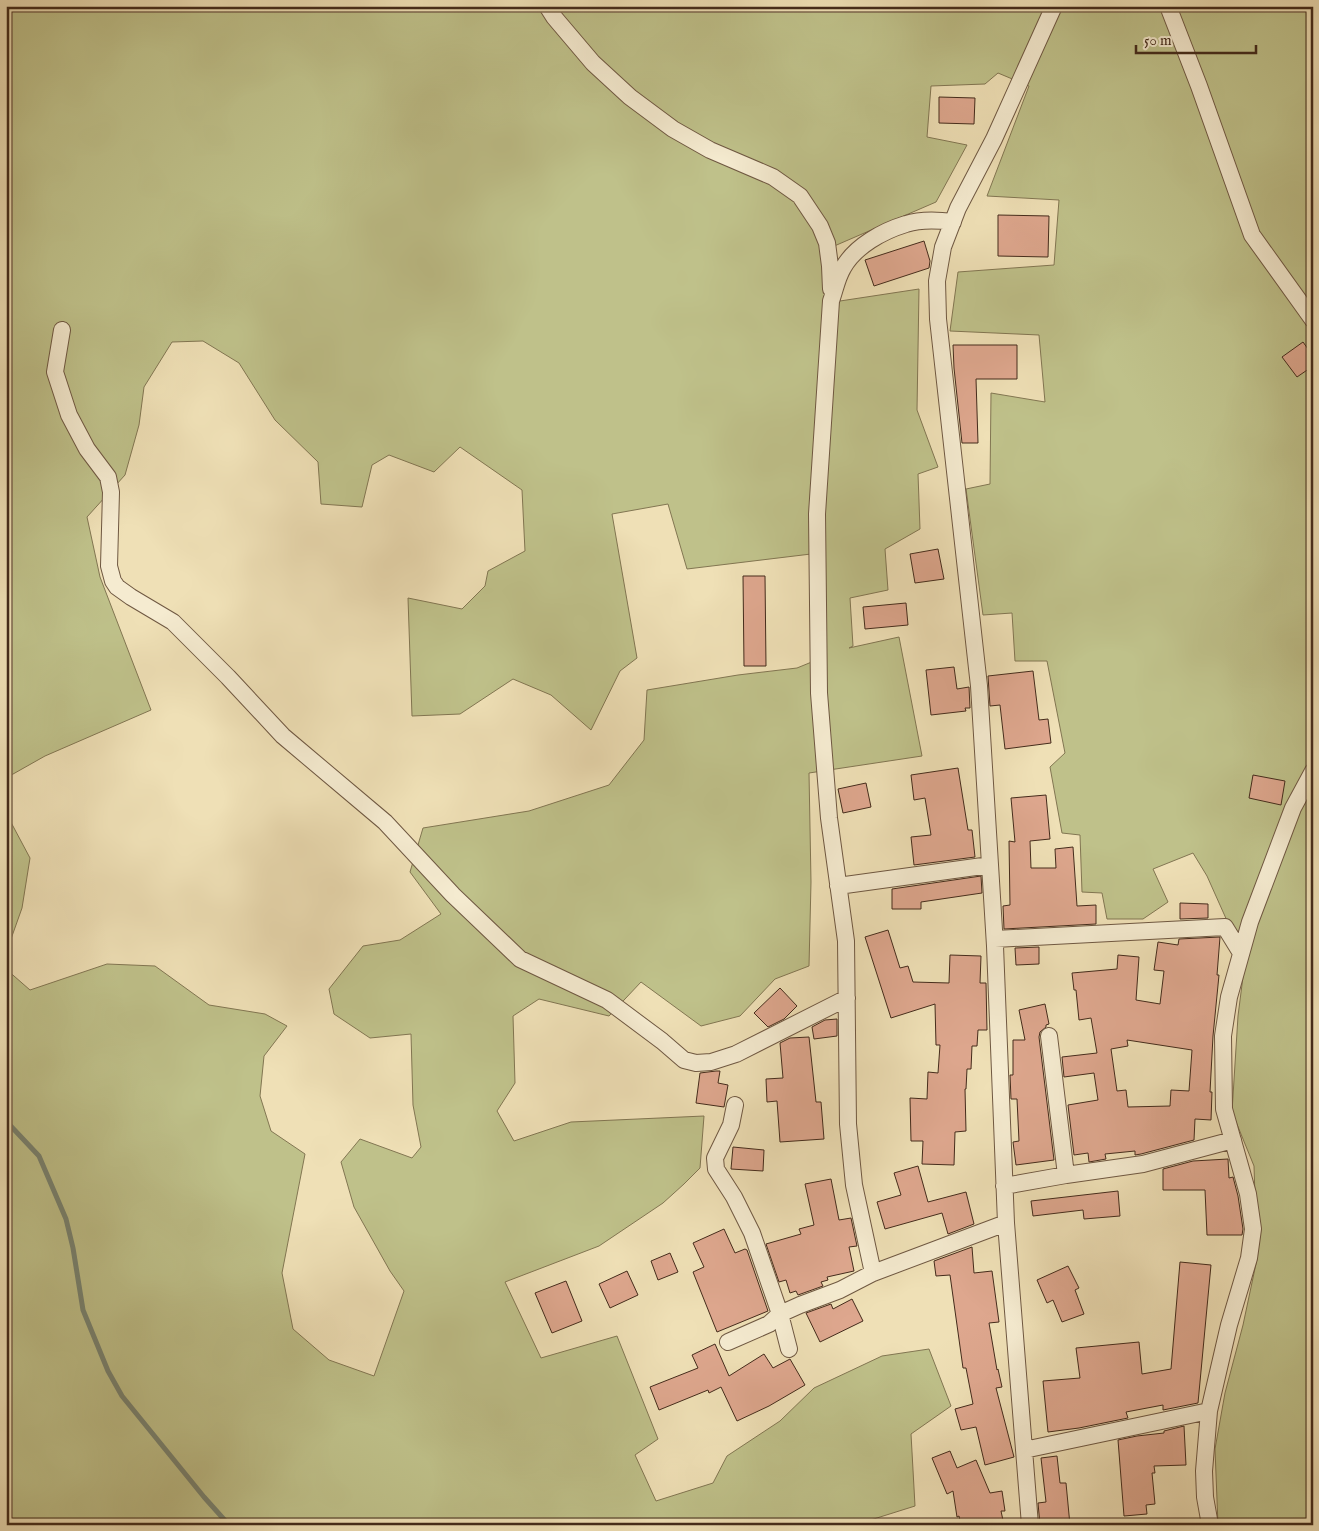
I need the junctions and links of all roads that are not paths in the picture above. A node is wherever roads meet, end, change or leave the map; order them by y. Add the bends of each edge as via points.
1 (547, 6) edge
2 (1054, 6) edge
3 (1168, 6) edge
4 (952, 222) junction
5 (831, 301) junction
6 (1313, 320) edge
7 (62, 330) dead end
8 (1313, 771) edge
9 (990, 865) junction
10 (838, 886) junction
11 (995, 939) junction
12 (1241, 953) junction
13 (847, 998) junction
14 (1050, 1036) dead end
15 (735, 1105) dead end
16 (1233, 1140) junction
17 (1066, 1175) junction
18 (1004, 1186) junction
19 (1006, 1223) junction
20 (873, 1273) junction
21 (780, 1314) junction
22 (728, 1342) dead end
23 (789, 1349) dead end
24 (1208, 1411) junction
25 (1024, 1450) junction
26 (1030, 1525) edge
27 (1210, 1525) edge

1 - 5 street via 593,63 637,103 673,129 710,150 774,177 800,196 828,243
2 - 4 street via 994,139
3 - 6 street via 1252,235
4 - 5 street via 907,223 860,248 842,269
4 - 9 street via 943,247 937,281 938,319 979,686
5 - 10 street via 817,514 819,693
7 - 13 street via 55,372 69,415 87,449 108,477 111,492 109,566 113,581 131,598 172,622 282,736 385,822 453,895 520,959 607,1000 684,1060 696,1063 736,1054
8 - 12 street via 1292,808
9 - 10 street
9 - 11 street
10 - 13 street via 846,941
11 - 12 street via 1225,927
11 - 18 street
12 - 16 street via 1223,1036 1224,1109
13 - 20 street via 848,1124 854,1185
14 - 17 street
15 - 21 street via 731,1125 715,1158 716,1169 752,1233
16 - 17 street via 1143,1164
16 - 24 street via 1248,1194 1253,1229 1249,1258
17 - 18 street
18 - 19 street
19 - 20 street
19 - 25 street
20 - 21 street
21 - 22 street via 769,1324
21 - 23 street
24 - 25 street
24 - 27 street via 1204,1471
25 - 26 street

